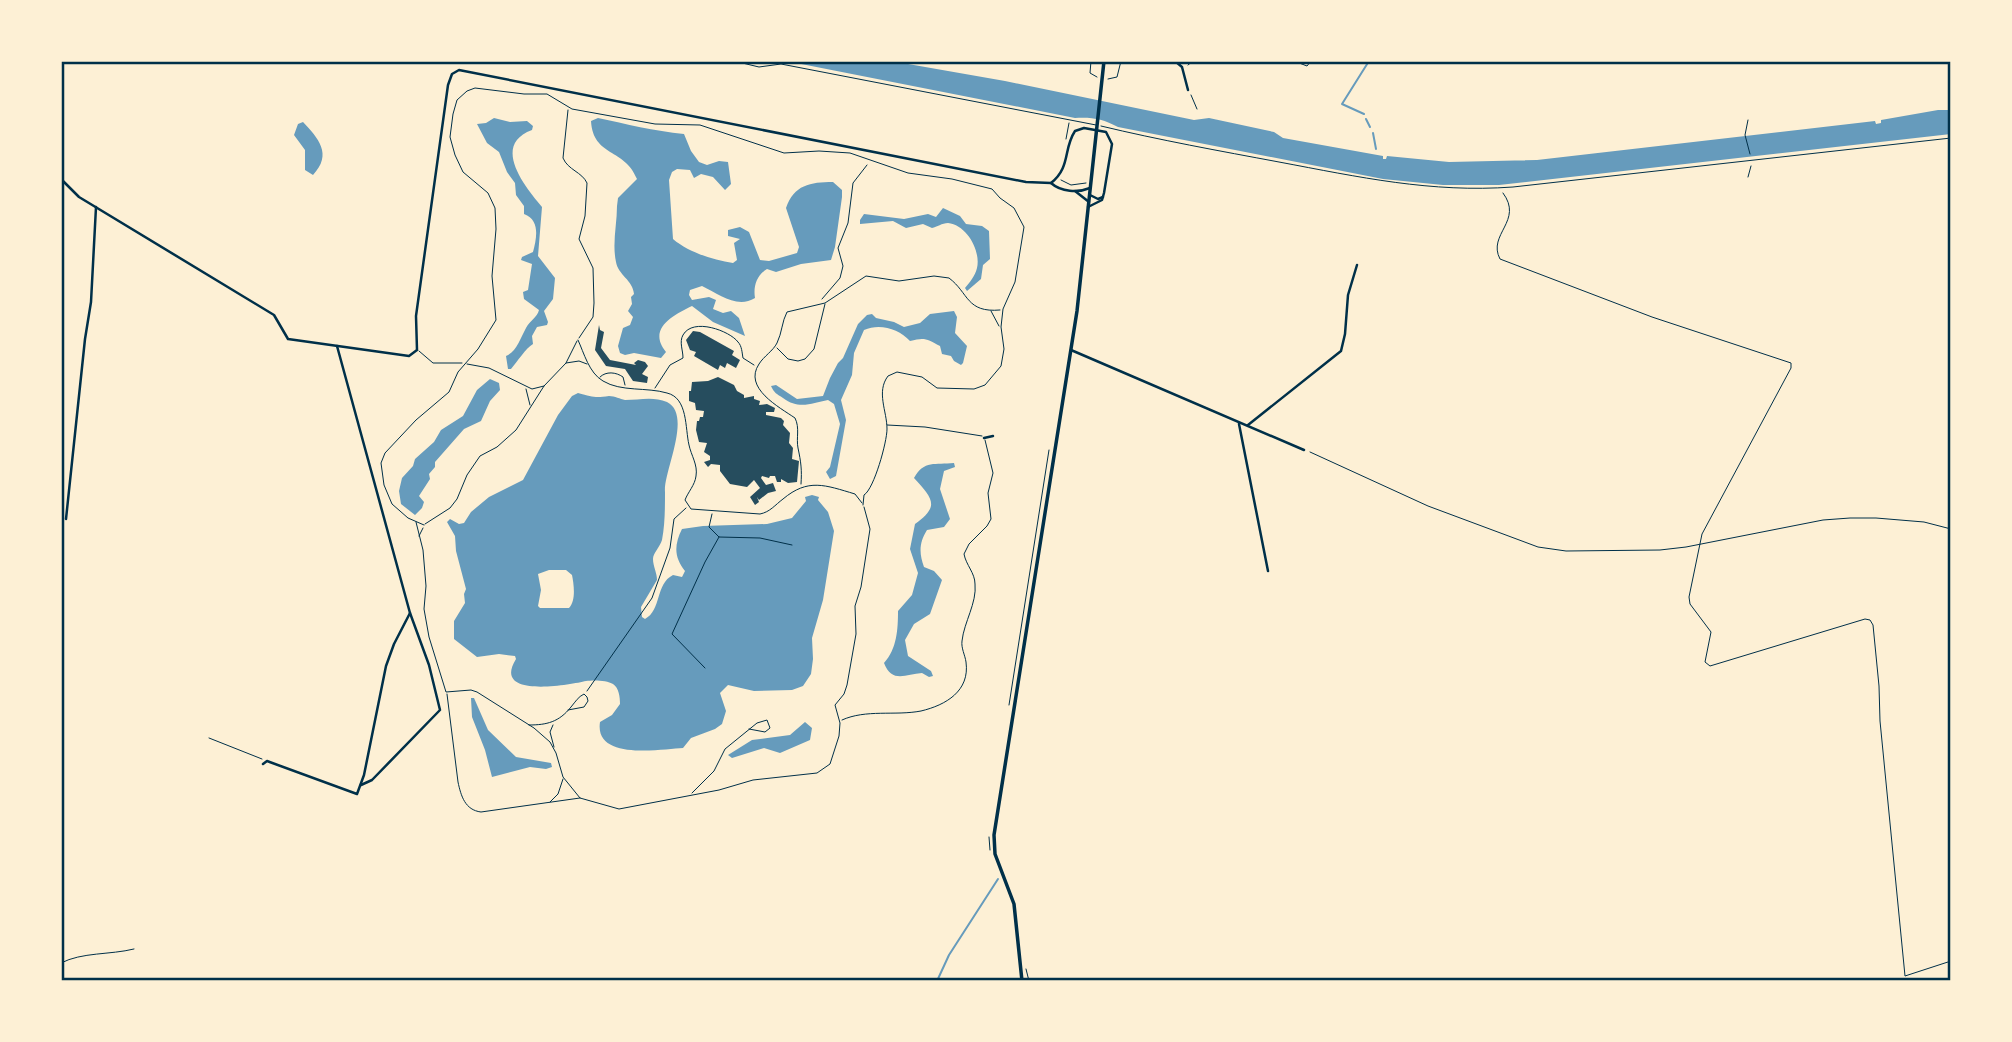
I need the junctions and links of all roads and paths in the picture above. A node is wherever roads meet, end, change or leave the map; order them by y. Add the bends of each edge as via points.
1 (734, 61) edge
2 (1104, 61) edge
3 (1175, 61) edge
4 (1193, 61) edge
5 (1294, 61) edge
6 (1311, 61) edge
7 (1182, 68) junction
8 (1188, 90) joint
9 (569, 108) junction
10 (1197, 109) dead end
11 (1748, 120) dead end
12 (1069, 121) junction
13 (1951, 138) edge
14 (1066, 140) dead end
15 (1751, 158) dead end
16 (870, 160) junction
17 (1751, 163) dead end
18 (1058, 177) junction
19 (1748, 177) dead end
20 (61, 178) edge
21 (1051, 183) junction
22 (1087, 183) dead end
23 (1090, 188) junction
24 (1499, 188) junction
25 (1075, 191) junction
26 (1090, 195) junction
27 (1103, 197) junction
28 (1088, 205) junction
29 (96, 207) junction
30 (1357, 265) dead end
31 (825, 303) junction
32 (819, 304) junction
33 (1003, 309) junction
34 (991, 311) junction
35 (1001, 327) junction
36 (578, 340) junction
37 (337, 346) junction
38 (776, 346) junction
39 (417, 350) junction
40 (1071, 350) junction
41 (465, 363) junction
42 (566, 363) junction
43 (589, 365) junction
44 (757, 366) junction
45 (599, 378) junction
46 (544, 386) junction
47 (525, 387) junction
48 (625, 387) junction
49 (654, 390) junction
50 (531, 406) junction
51 (1239, 422) junction
52 (887, 425) junction
53 (1248, 425) junction
54 (993, 436) dead end
55 (984, 438) junction
56 (1304, 450) joint
57 (801, 486) junction
58 (855, 494) junction
59 (864, 495) junction
60 (863, 505) junction
61 (687, 507) junction
62 (712, 511) junction
63 (66, 519) dead end
64 (416, 521) junction
65 (424, 525) junction
66 (1951, 529) edge
67 (419, 537) junction
68 (719, 537) junction
69 (792, 545) dead end
70 (1699, 545) junction
71 (1268, 572) dead end
72 (410, 613) junction
73 (705, 668) dead end
74 (446, 692) junction
75 (585, 695) junction
76 (568, 710) junction
77 (840, 721) junction
78 (555, 722) junction
79 (528, 725) junction
80 (749, 729) junction
81 (209, 738) dead end
82 (555, 749) junction
83 (267, 761) junction
84 (263, 764) dead end
85 (563, 777) junction
86 (361, 785) junction
87 (690, 794) junction
88 (580, 798) junction
89 (549, 802) junction
90 (134, 949) dead end
91 (1951, 961) edge
92 (61, 963) edge
93 (1026, 970) dead end
94 (1022, 981) edge
95 (1029, 981) edge

1 - 12 lane via 781,64
2 - 23 main road
3 - 7 street
4 - 7 path
5 - 6 path via 1307,66
7 - 8 street
8 - 10 path
9 - 16 lane via 655,124 699,125 784,153 819,150
9 - 36 lane via 563,158 587,183 579,239 593,268 593,317
9 - 41 lane via 547,94 483,88 467,91 457,100 450,137 453,150 463,172 493,200 497,217 492,276 496,320
11 - 15 path via 1745,135
12 - 14 path
12 - 24 lane via 1407,186
13 - 24 lane
16 - 32 path via 853,183 848,225 838,248 840,278
16 - 33 lane via 908,173 989,187 1014,208 1024,227 1015,282
17 - 19 path
18 - 21 street
18 - 22 path via 1071,185
18 - 27 street via 1075,131 1102,130 1112,144
20 - 29 street via 71,191
21 - 25 street
21 - 39 street via 1026,182 459,70 448,85 437,153 416,316
23 - 25 street
23 - 26 main road
24 - 70 path via 1510,214 1497,242 1500,259 1791,363
25 - 28 street
26 - 27 street
26 - 28 main road
27 - 28 street
28 - 40 main road
29 - 37 street via 274,315 288,339
29 - 63 street via 91,302
30 - 53 street via 1341,351
31 - 32 lane
31 - 34 lane via 866,276 904,281 939,276 953,280 971,304
31 - 38 lane via 814,349 805,359 783,357
32 - 38 lane via 787,312
33 - 34 lane
33 - 35 lane
34 - 35 lane
35 - 52 lane via 1001,366 979,388 937,388 922,377 897,372 888,376 883,391
36 - 42 lane
36 - 43 lane
37 - 39 street via 409,356
37 - 72 street
38 - 44 lane
39 - 41 lane via 433,363
40 - 51 street
40 - 94 main road via 995,825 995,849 1014,904
41 - 47 lane via 489,368
41 - 64 lane via 449,392 416,420 381,463 391,504
42 - 43 lane
42 - 46 lane
43 - 45 lane
44 - 49 lane via 743,358 733,337 696,326 683,335 683,358 670,365
44 - 57 lane via 754,375 759,389 797,423
45 - 48 lane
45 - 48 lane via 605,373 619,374
46 - 47 lane
46 - 50 lane
47 - 50 lane
48 - 49 lane
49 - 61 lane via 673,395 685,417 697,468
50 - 65 lane via 516,430 480,456 450,508
51 - 53 street
51 - 71 street
52 - 55 lane
52 - 59 lane via 874,483
53 - 56 street
54 - 55 street
55 - 77 lane via 993,473 988,493 991,516 964,554 975,583 962,642 965,684 950,699 922,711 856,714
56 - 70 path via 1429,506 1538,547 1660,550
57 - 58 lane via 817,484
57 - 62 lane via 764,513
58 - 59 lane
58 - 60 lane
59 - 60 lane
60 - 77 lane via 870,536 855,606 856,634 847,685 835,705
61 - 62 lane
61 - 75 path via 674,519 657,590
62 - 68 path via 709,527
64 - 65 lane
64 - 67 lane
65 - 67 lane
66 - 70 path via 1924,522 1836,519
67 - 74 lane via 426,586 424,609
68 - 69 path
68 - 73 path via 672,634
70 - 91 path via 1689,597 1711,632 1708,665 1865,619 1872,622 1905,976
72 - 86 street via 386,667
72 - 86 street via 440,710 372,780
74 - 79 lane via 477,692
74 - 89 lane via 458,782 468,807 481,812
75 - 76 lane
75 - 76 lane via 588,701 583,707
76 - 78 lane
77 - 87 lane via 830,764 824,770
78 - 79 lane
78 - 82 lane via 550,732
79 - 82 lane
80 - 80 lane via 765,732 771,728 764,720
80 - 87 lane via 725,750 710,776
81 - 83 path
82 - 85 lane
83 - 84 street
83 - 86 street via 357,794
85 - 88 lane
85 - 89 lane via 558,794
87 - 88 lane via 619,809
88 - 89 lane
90 - 92 path
93 - 95 path

